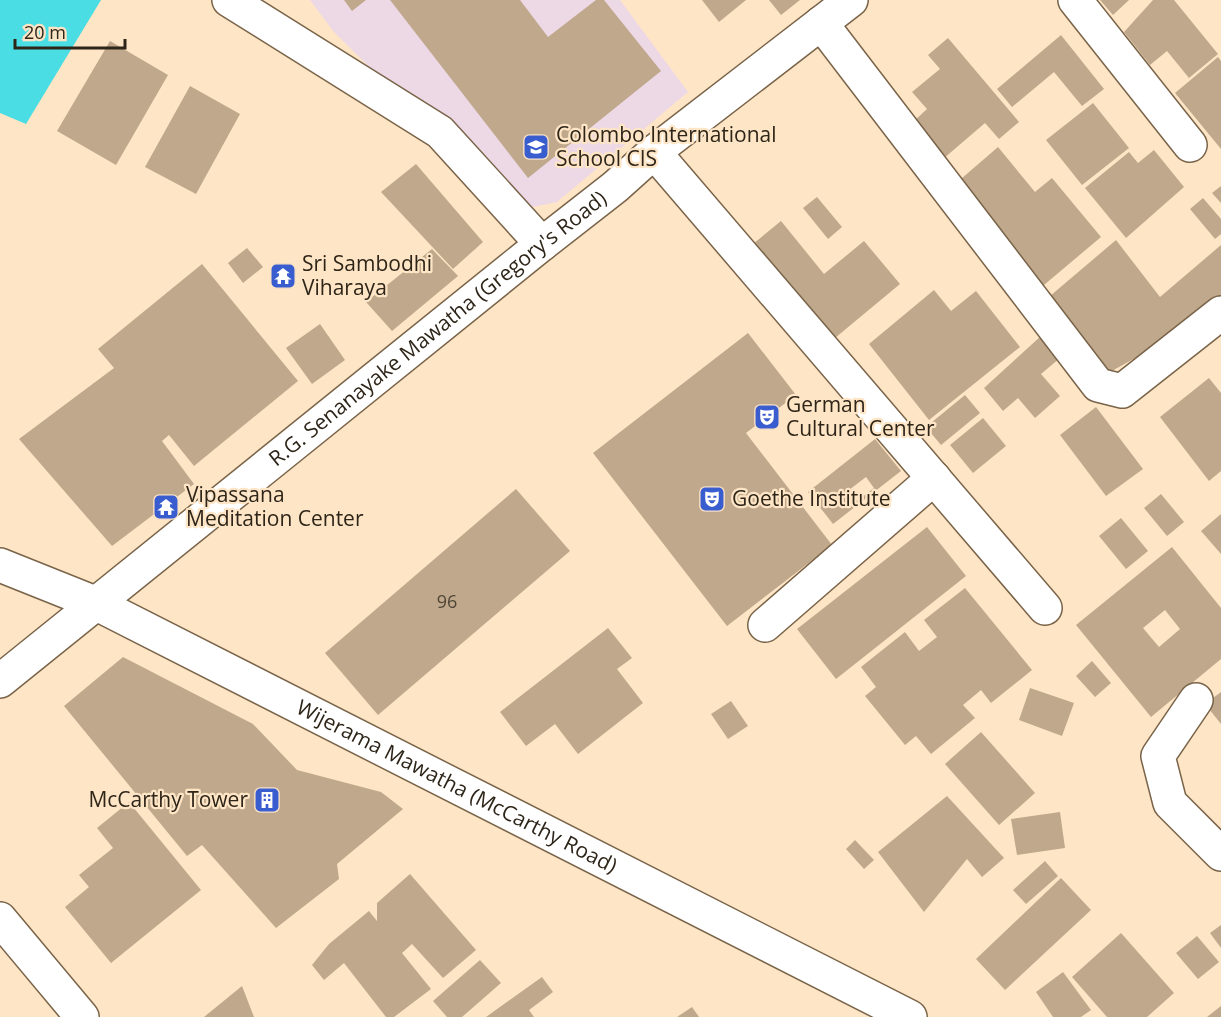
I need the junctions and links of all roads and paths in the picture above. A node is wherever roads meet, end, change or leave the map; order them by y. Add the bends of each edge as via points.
1 (229, 0) edge
2 (851, 0) edge
3 (1075, 0) edge
4 (821, 23) junction
5 (1190, 145) dead end
6 (654, 152) junction
7 (542, 244) junction
8 (1221, 313) edge
9 (934, 478) junction
10 (0, 565) edge
11 (95, 603) junction
12 (1045, 609) dead end
13 (765, 625) dead end
14 (0, 681) edge
15 (1196, 700) dead end
16 (1221, 854) edge
17 (0, 919) edge
18 (82, 1017) edge
19 (910, 1017) edge

1 - 7 street via 440,132
2 - 4 street, R.G. Senanayake Mawatha (Gregory's Road)
3 - 5 street
4 - 6 street, R.G. Senanayake Mawatha (Gregory's Road)
4 - 8 street via 1098,385 1122,391
6 - 7 street, R.G. Senanayake Mawatha (Gregory's Road)
6 - 9 street
7 - 11 street, R.G. Senanayake Mawatha (Gregory's Road)
9 - 12 street
9 - 13 street
10 - 11 street, Wijerama Mawatha (McCarthy Road)
11 - 14 street, R.G. Senanayake Mawatha (Gregory's Road)
11 - 19 street, Wijerama Mawatha (McCarthy Road)
15 - 16 street via 1158,756 1170,803
17 - 18 street

